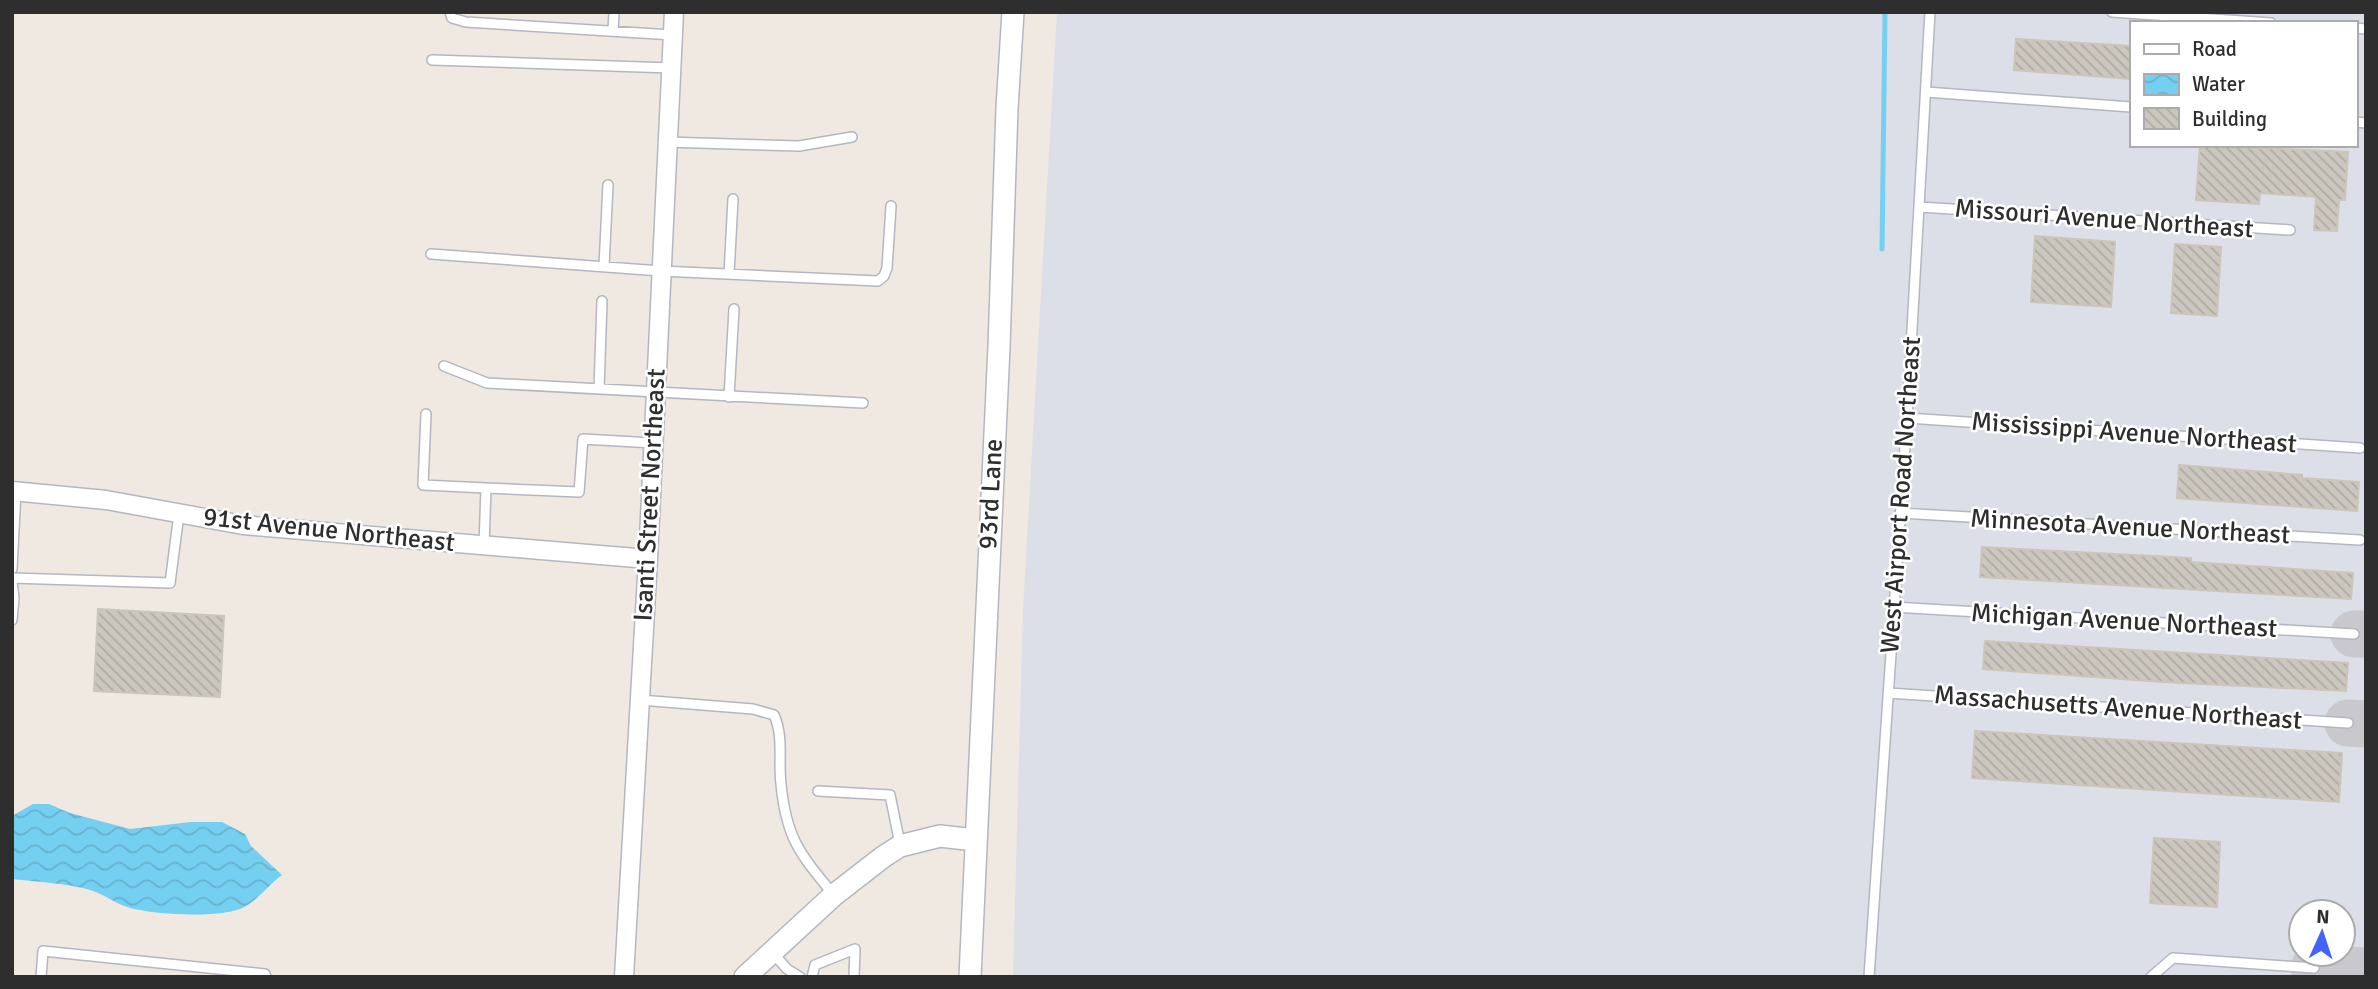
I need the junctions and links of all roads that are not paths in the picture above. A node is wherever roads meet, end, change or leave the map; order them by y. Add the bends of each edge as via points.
1 (450, 12) edge
2 (614, 12) edge
3 (674, 12) edge
4 (1013, 12) edge
5 (1930, 12) edge
6 (2112, 12) edge
7 (2242, 21) edge
8 (613, 31) junction
9 (673, 35) junction
10 (432, 60) dead end
11 (671, 68) junction
12 (1926, 92) junction
13 (2130, 107) edge
14 (852, 137) dead end
15 (666, 142) junction
16 (608, 185) dead end
17 (733, 199) dead end
18 (891, 206) dead end
19 (1919, 207) junction
20 (2290, 230) dead end
21 (431, 254) dead end
22 (604, 266) junction
23 (661, 271) junction
24 (729, 274) junction
25 (602, 301) dead end
26 (734, 309) dead end
27 (444, 366) dead end
28 (599, 389) junction
29 (655, 391) junction
30 (729, 397) junction
31 (863, 402) dead end
32 (426, 414) dead end
33 (1907, 418) junction
34 (653, 443) junction
35 (2360, 448) dead end
36 (486, 488) junction
37 (14, 491) edge
38 (179, 513) junction
39 (1900, 513) junction
40 (2360, 540) dead end
41 (484, 547) junction
42 (648, 559) junction
43 (12, 569) edge
44 (12, 580) edge
45 (1893, 607) junction
46 (12, 620) edge
47 (2354, 634) dead end
48 (1888, 693) junction
49 (640, 700) junction
50 (2348, 723) dead end
51 (818, 791) dead end
52 (975, 839) junction
53 (900, 846) junction
54 (834, 895) junction
55 (772, 952) junction
56 (2287, 966) edge
57 (41, 977) edge
58 (266, 977) edge
59 (624, 977) edge
60 (745, 977) edge
61 (800, 977) edge
62 (812, 977) edge
63 (854, 977) edge
64 (970, 977) edge
65 (1869, 977) edge
66 (2151, 977) edge

1 - 8 lane via 452,18 466,22
2 - 8 lane
3 - 9 street, Isanti Street Northeast
4 - 52 street, 93rd Lane
5 - 12 lane, West Airport Road Northeast
6 - 7 lane
8 - 9 lane
9 - 11 street, Isanti Street Northeast
10 - 11 lane
11 - 15 street, Isanti Street Northeast
12 - 13 lane
12 - 19 lane, West Airport Road Northeast
14 - 15 lane via 799,146
15 - 23 street, Isanti Street Northeast
16 - 22 lane
17 - 24 lane
18 - 24 lane via 887,268 878,281
19 - 20 lane, Missouri Avenue Northeast
19 - 33 lane, West Airport Road Northeast
21 - 22 lane
22 - 23 lane
23 - 24 lane
23 - 29 street, Isanti Street Northeast
25 - 28 lane
26 - 30 lane
27 - 28 lane via 487,383
28 - 29 lane
29 - 30 lane
29 - 34 street, Isanti Street Northeast
30 - 31 lane
32 - 36 lane via 423,485
33 - 35 lane, Mississippi Avenue Northeast
33 - 39 lane, West Airport Road Northeast
34 - 36 lane via 583,439 579,492
34 - 42 street, Isanti Street Northeast
36 - 41 lane
37 - 38 street, 91st Avenue Northeast
37 - 43 lane
38 - 41 street, 91st Avenue Northeast via 243,525
38 - 44 lane via 170,583
39 - 40 lane, Minnesota Avenue Northeast
39 - 45 lane, West Airport Road Northeast
41 - 42 street, 91st Avenue Northeast
42 - 49 street, Isanti Street Northeast
44 - 46 lane
45 - 47 lane, Michigan Avenue Northeast
45 - 48 lane, West Airport Road Northeast
48 - 50 lane, Massachusetts Avenue Northeast
48 - 65 lane, West Airport Road Northeast
49 - 54 lane via 754,709 774,715 780,729 781,785 790,834 802,857
49 - 59 street, Isanti Street Northeast
51 - 53 lane via 890,795
52 - 53 street via 940,836
52 - 64 street, 93rd Lane
53 - 54 street
54 - 55 street
55 - 60 street
55 - 61 lane
56 - 66 lane via 2173,958
57 - 58 lane via 43,951
62 - 63 lane via 815,965 855,949

